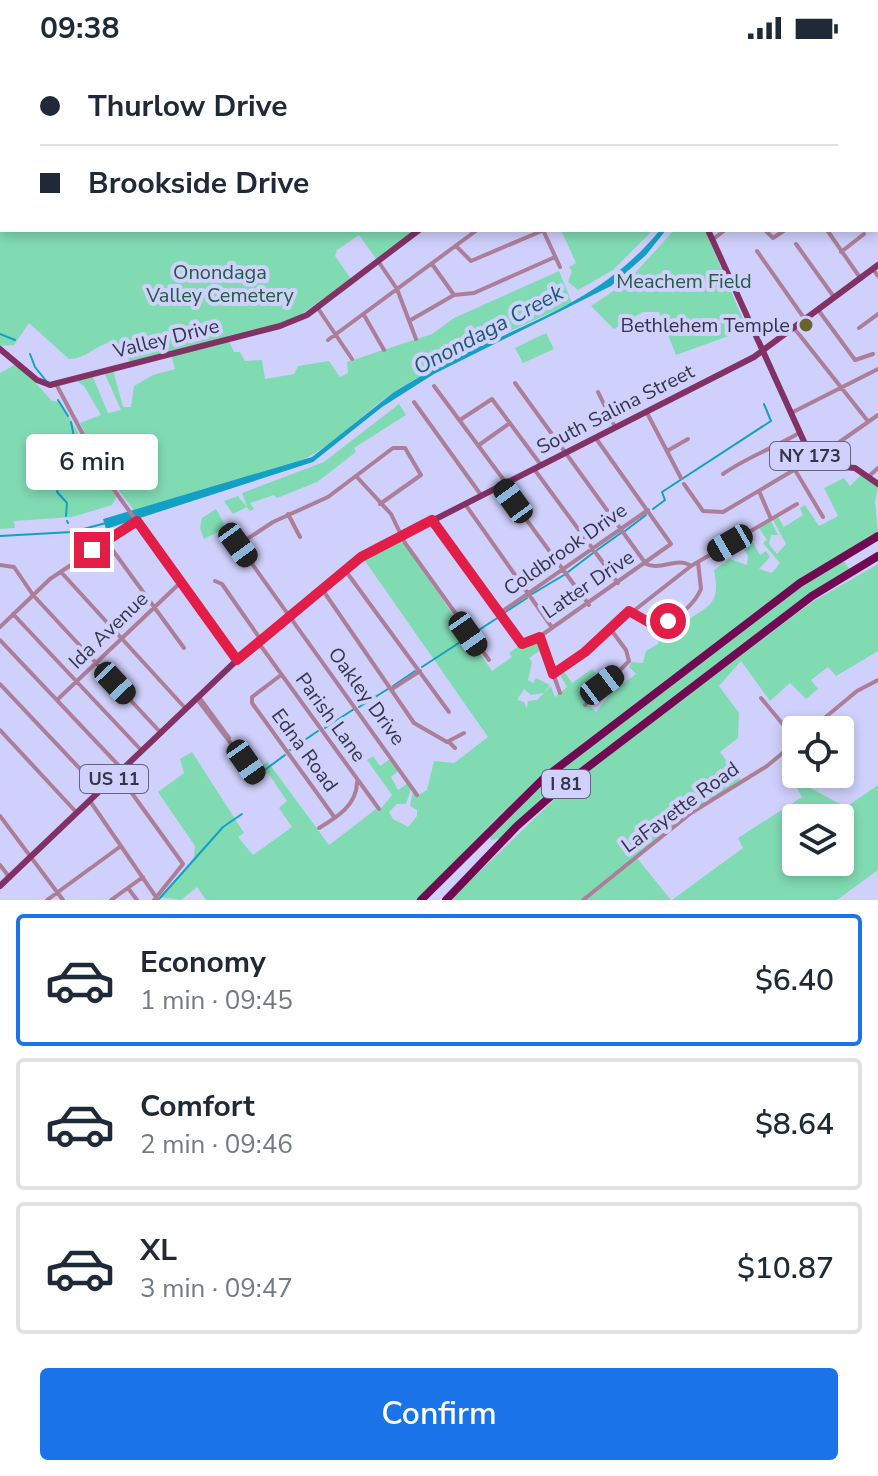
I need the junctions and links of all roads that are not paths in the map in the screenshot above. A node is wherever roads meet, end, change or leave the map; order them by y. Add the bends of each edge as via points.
1 (416, 232) edge
2 (474, 232) edge
3 (539, 232) edge
4 (545, 232) edge
5 (709, 232) edge
6 (722, 232) edge
7 (828, 232) edge
8 (864, 234) dead end
9 (712, 240) junction
10 (796, 244) dead end
11 (456, 246) junction
12 (757, 251) dead end
13 (841, 252) junction
14 (555, 257) junction
15 (378, 261) junction
16 (432, 264) junction
17 (560, 267) dead end
18 (876, 270) edge
19 (861, 279) junction
20 (397, 289) junction
21 (454, 295) junction
22 (835, 299) junction
23 (317, 307) junction
24 (819, 311) junction
25 (878, 314) edge
26 (364, 315) junction
27 (806, 320) junction
28 (409, 321) junction
29 (794, 328) junction
30 (859, 328) dead end
31 (337, 334) junction
32 (416, 339) dead end
33 (328, 340) dead end
34 (0, 349) edge
35 (384, 350) dead end
36 (761, 353) junction
37 (873, 354) dead end
38 (352, 359) dead end
39 (878, 369) edge
40 (515, 383) dead end
41 (51, 384) junction
42 (434, 386) dead end
43 (842, 388) junction
44 (598, 392) dead end
45 (414, 402) dead end
46 (646, 411) junction
47 (790, 414) junction
48 (878, 415) edge
49 (460, 420) junction
50 (868, 421) junction
51 (510, 423) junction
52 (615, 427) junction
53 (799, 433) junction
54 (595, 437) junction
55 (688, 439) dead end
56 (479, 445) junction
57 (667, 451) junction
58 (565, 453) junction
59 (812, 459) junction
60 (537, 467) junction
61 (878, 468) edge
62 (795, 470) junction
63 (723, 474) dead end
64 (356, 476) junction
65 (868, 477) junction
66 (504, 484) junction
67 (878, 484) edge
68 (759, 491) junction
69 (481, 495) junction
70 (380, 504) junction
71 (465, 504) junction
72 (797, 504) dead end
73 (648, 510) junction
74 (288, 514) junction
75 (823, 517) dead end
76 (771, 519) junction
77 (136, 520) junction
78 (432, 520) junction
79 (621, 531) junction
80 (230, 533) dead end
81 (402, 536) junction
82 (878, 536) edge
83 (300, 537) dead end
84 (106, 541) junction
85 (238, 545) junction
86 (594, 550) junction
87 (878, 556) edge
88 (698, 562) junction
89 (646, 564) junction
90 (0, 565) edge
91 (691, 566) junction
92 (345, 570) junction
93 (564, 571) junction
94 (61, 572) junction
95 (215, 581) dead end
96 (181, 582) junction
97 (618, 583) junction
98 (322, 589) junction
99 (528, 594) junction
100 (33, 595) junction
101 (589, 605) junction
102 (154, 607) junction
103 (629, 611) junction
104 (500, 613) junction
105 (13, 614) junction
106 (289, 616) junction
107 (552, 626) junction
108 (0, 627) edge
109 (609, 627) junction
110 (540, 637) junction
111 (0, 640) edge
112 (120, 640) junction
113 (260, 641) junction
114 (184, 648) dead end
115 (237, 660) junction
116 (489, 660) dead end
117 (96, 663) junction
118 (420, 671) junction
119 (553, 674) junction
120 (281, 675) junction
121 (878, 680) edge
122 (77, 682) junction
123 (0, 684) edge
124 (391, 689) junction
125 (560, 693) dead end
126 (198, 698) junction
127 (761, 698) dead end
128 (57, 700) junction
129 (585, 705) dead end
130 (186, 709) junction
131 (449, 712) dead end
132 (827, 716) edge
133 (782, 724) edge
134 (0, 730) edge
135 (161, 733) junction
136 (464, 733) dead end
137 (449, 742) junction
138 (455, 748) dead end
139 (142, 751) junction
140 (782, 753) edge
141 (120, 772) junction
142 (258, 779) dead end
143 (357, 782) junction
144 (101, 791) junction
145 (417, 795) dead end
146 (90, 801) junction
147 (379, 809) dead end
148 (77, 813) junction
149 (0, 816) edge
150 (335, 818) junction
151 (319, 828) dead end
152 (121, 846) junction
153 (31, 858) junction
154 (0, 865) edge
155 (143, 877) junction
156 (10, 878) junction
157 (0, 886) edge
158 (128, 888) junction
159 (58, 892) junction
160 (156, 899) edge
161 (47, 900) edge
162 (63, 900) edge
163 (111, 900) edge
164 (137, 900) edge
165 (421, 900) edge
166 (446, 900) edge
167 (583, 900) edge

1 - 15 main road, Valley Drive
2 - 11 street
3 - 11 street via 471,261
4 - 14 street
5 - 9 main road, NY 173
6 - 9 street
7 - 13 street
8 - 13 street
9 - 36 main road, NY 173
10 - 22 street
11 - 16 street
12 - 27 street
13 - 19 street
14 - 17 street
14 - 21 street via 474,293
15 - 20 street
15 - 23 main road, Valley Drive
16 - 20 street
16 - 21 street
18 - 19 main road, South Salina Street / US 11
19 - 22 main road, South Salina Street / US 11
20 - 26 street
20 - 28 street
21 - 28 street
22 - 24 main road, South Salina Street / US 11
23 - 31 street
23 - 41 main road, Valley Drive via 280,326
24 - 27 main road, South Salina Street / US 11
24 - 37 street via 855,360
25 - 30 street
26 - 31 street
26 - 35 street
27 - 29 main road, South Salina Street / US 11
28 - 32 street
29 - 36 main road, South Salina Street / US 11
29 - 43 street
31 - 33 street
31 - 38 street
34 - 41 main road
36 - 46 main road, South Salina Street / US 11
36 - 47 main road, NY 173
39 - 43 street
40 - 58 street
41 - 77 street
42 - 49 street
43 - 47 street
43 - 50 street
44 - 52 street
45 - 69 street
46 - 52 main road, South Salina Street / US 11
46 - 57 street
47 - 53 main road, NY 173
48 - 50 street
49 - 51 street via 492,399
49 - 56 street
50 - 59 street
51 - 56 street
51 - 60 street
52 - 54 main road, South Salina Street / US 11
53 - 59 main road, NY 173
53 - 63 street
54 - 58 main road, South Salina Street / US 11
54 - 73 street
55 - 57 street
56 - 66 street
57 - 68 street via 703,511 719,513
58 - 60 main road, South Salina Street / US 11
58 - 79 street
59 - 62 street
59 - 65 main road, NY 173 via 820,465 851,466
60 - 66 main road, South Salina Street / US 11
60 - 86 street
61 - 65 street
62 - 68 street
62 - 75 street
64 - 70 street
64 - 70 street via 393,448 410,453 421,475
64 - 74 street via 328,497
65 - 67 main road, NY 173
66 - 69 main road, South Salina Street / US 11
66 - 93 street
68 - 76 street
69 - 71 main road, South Salina Street / US 11
70 - 81 street
71 - 78 main road, South Salina Street / US 11
71 - 99 street
72 - 76 street
73 - 79 street, Coldbrook Drive
73 - 89 street, Latter Drive via 671,542
74 - 83 street
74 - 85 street
76 - 88 street
77 - 84 street
77 - 96 street
78 - 81 main road, South Salina Street / US 11
78 - 104 street
79 - 86 street, Coldbrook Drive
79 - 89 street
80 - 85 street, Oakley Drive
81 - 92 main road, South Salina Street / US 11
81 - 116 street
82 - 165 highway, I 81 via 800,583 543,779
84 - 94 street
84 - 102 street
85 - 106 street, Oakley Drive
86 - 93 street, Coldbrook Drive
86 - 97 street
87 - 166 highway, I 81 via 812,596 559,789
88 - 91 street
88 - 103 street via 701,589 682,610 658,624
89 - 91 street via 681,561
89 - 97 street, Latter Drive
90 - 100 street via 14,567
91 - 103 street
92 - 98 main road, South Salina Street / US 11
92 - 118 street
93 - 99 street, Coldbrook Drive
93 - 101 street
94 - 100 street
94 - 112 street
95 - 113 street, Parish Lane
96 - 102 street, Ida Avenue
96 - 115 street
97 - 101 street, Latter Drive
98 - 106 main road, South Salina Street / US 11
98 - 124 street
99 - 104 street, Coldbrook Drive
99 - 107 street
100 - 105 street
100 - 117 street
101 - 107 street, Latter Drive
102 - 112 street, Ida Avenue
102 - 114 street
103 - 109 street
104 - 110 street, Latter Drive via 520,642
105 - 108 street
105 - 122 street
106 - 113 main road, South Salina Street / US 11
106 - 145 street, Oakley Drive
107 - 110 street, Latter Drive
109 - 119 street
109 - 129 street via 629,661
110 - 119 street
111 - 128 street
112 - 117 street, Ida Avenue
112 - 130 street
113 - 115 main road, South Salina Street / US 11
113 - 120 street, Parish Lane
115 - 126 main road, South Salina Street / US 11
117 - 122 street, Ida Avenue
117 - 135 street
118 - 124 street
118 - 131 street
119 - 125 street
120 - 143 street, Parish Lane
120 - 150 street, Edna Road via 251,700
121 - 132 street
122 - 128 street, Ida Avenue
122 - 139 street
123 - 144 street
124 - 137 street via 414,723
126 - 130 main road, South Salina Street / US 11
126 - 142 street
127 - 133 street
128 - 141 street
130 - 135 main road, South Salina Street / US 11
134 - 148 street
135 - 139 main road, South Salina Street / US 11
136 - 137 street
137 - 138 street
139 - 141 main road, South Salina Street / US 11
140 - 167 street, LaFayette Road via 691,813
141 - 144 main road, South Salina Street / US 11
141 - 160 street via 181,861 181,870
143 - 147 street, Parish Lane
143 - 150 street via 354,799
144 - 146 main road, South Salina Street / US 11
146 - 148 main road, South Salina Street / US 11
146 - 152 street
148 - 153 main road, South Salina Street / US 11
149 - 153 street
150 - 151 street
152 - 155 street
152 - 159 street
153 - 156 main road, South Salina Street / US 11
153 - 159 street
154 - 156 street
155 - 158 street
155 - 160 street
156 - 157 main road, South Salina Street / US 11
158 - 163 street
158 - 164 street
159 - 161 street
159 - 162 street

